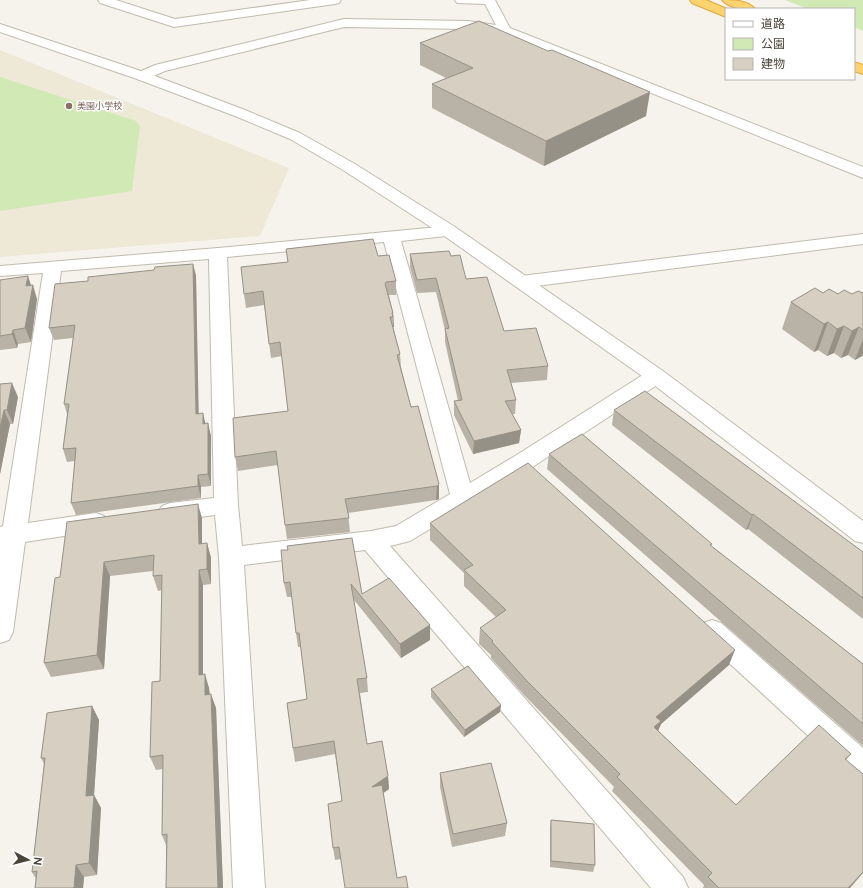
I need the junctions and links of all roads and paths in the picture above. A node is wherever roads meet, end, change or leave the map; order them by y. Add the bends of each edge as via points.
1 (105, 0) edge
2 (335, 0) edge
3 (461, 0) edge
4 (489, 0) edge
5 (696, 0) edge
6 (728, 0) edge
7 (222, 4) dead end
8 (747, 8) edge
9 (725, 13) edge
10 (200, 20) junction
11 (0, 28) edge
12 (504, 30) junction
13 (142, 76) junction
14 (863, 173) edge
15 (449, 232) junction
16 (391, 237) junction
17 (863, 239) edge
18 (218, 253) junction
19 (53, 267) junction
20 (0, 271) edge
21 (521, 282) junction
22 (656, 376) junction
23 (463, 498) junction
24 (226, 504) junction
25 (148, 515) edge
26 (116, 520) edge
27 (863, 534) edge
28 (7, 535) edge
29 (371, 540) junction
30 (231, 556) junction
31 (693, 614) edge
32 (0, 632) edge
33 (863, 767) edge
34 (249, 888) edge
35 (672, 888) edge

1 - 10 street via 174,22
2 - 10 street
3 - 4 street
4 - 12 street
5 - 9 highway
6 - 8 highway
7 - 10 street
11 - 13 street
12 - 13 street via 468,25 344,23 160,68
12 - 14 street
13 - 15 street via 295,136 349,167
15 - 16 street
15 - 21 street
16 - 18 street
16 - 23 street
17 - 21 street
18 - 19 street
18 - 24 street
19 - 20 street
19 - 28 street
21 - 22 street
22 - 23 street via 532,470
22 - 27 street
23 - 29 street via 402,534
24 - 25 street
24 - 30 street
26 - 28 street
28 - 32 street
29 - 30 street
29 - 35 street
30 - 34 street
31 - 33 street

